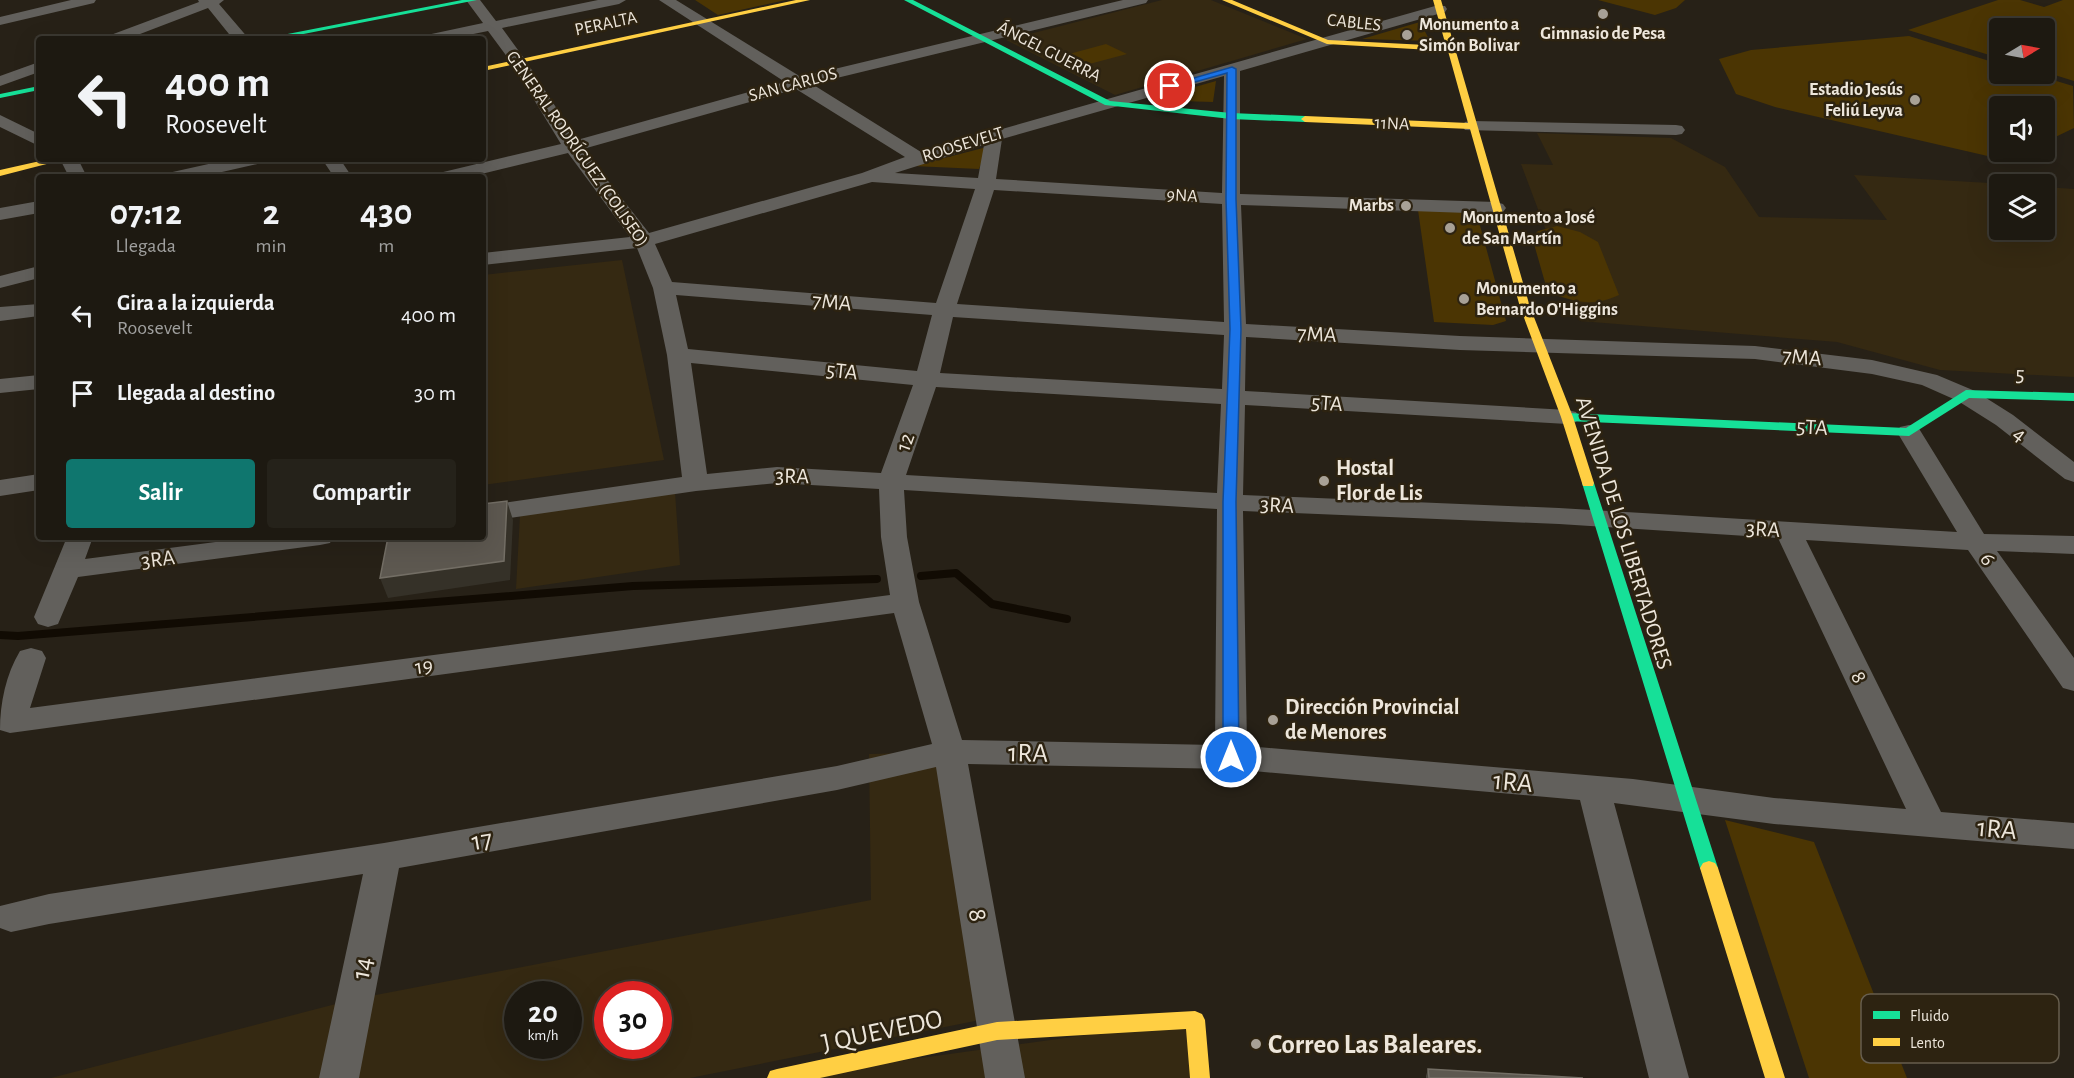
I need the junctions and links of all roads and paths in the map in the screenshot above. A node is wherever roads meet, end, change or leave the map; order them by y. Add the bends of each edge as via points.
1 (89, 0) edge
2 (473, 0) edge
3 (619, 0) edge
4 (666, 0) edge
5 (806, 0) edge
6 (909, 0) edge
7 (1141, 0) edge
8 (1226, 0) edge
9 (211, 1) edge
10 (1438, 4) edge
11 (0, 21) edge
12 (702, 22) junction
13 (490, 26) junction
14 (121, 36) edge
15 (239, 36) edge
16 (282, 36) edge
17 (442, 36) edge
18 (982, 38) junction
19 (1327, 42) junction
20 (1450, 49) junction
21 (518, 61) junction
22 (36, 68) edge
23 (486, 68) edge
24 (1232, 69) junction
25 (0, 81) edge
26 (798, 83) junction
27 (36, 89) edge
28 (0, 96) edge
29 (1108, 103) junction
30 (1231, 116) junction
31 (36, 118) edge
32 (3, 123) edge
33 (1471, 126) junction
34 (1676, 130) dead end
35 (994, 136) junction
36 (36, 140) edge
37 (572, 147) junction
38 (919, 158) junction
39 (48, 162) edge
40 (242, 162) edge
41 (0, 173) edge
42 (188, 174) edge
43 (459, 174) edge
44 (869, 177) junction
45 (986, 185) junction
46 (1231, 199) junction
47 (36, 208) edge
48 (1496, 208) junction
49 (0, 214) edge
50 (644, 241) junction
51 (486, 260) edge
52 (36, 274) edge
53 (0, 282) edge
54 (664, 288) junction
55 (36, 310) edge
56 (944, 311) junction
57 (0, 314) edge
58 (1235, 329) junction
59 (1540, 346) junction
60 (678, 355) junction
61 (927, 379) junction
62 (36, 382) edge
63 (0, 386) edge
64 (1966, 394) junction
65 (1234, 396) junction
66 (2074, 397) edge
67 (1567, 417) junction
68 (1909, 432) junction
69 (2074, 474) edge
70 (891, 480) junction
71 (36, 482) edge
72 (696, 483) junction
73 (0, 488) edge
74 (1230, 502) junction
75 (486, 514) edge
76 (1598, 520) junction
77 (1788, 530) junction
78 (79, 540) edge
79 (297, 540) edge
80 (1976, 542) junction
81 (2074, 545) edge
82 (66, 570) junction
83 (904, 602) junction
84 (48, 617) dead end
85 (31, 658) dead end
86 (2074, 680) edge
87 (950, 752) junction
88 (1231, 757) junction
89 (1594, 789) junction
90 (1685, 797) junction
91 (1930, 823) junction
92 (2074, 836) edge
93 (384, 857) junction
94 (11, 917) dead end
95 (997, 1031) junction
96 (339, 1078) edge
97 (777, 1078) edge
98 (1005, 1078) edge
99 (1200, 1078) edge
100 (1669, 1078) edge
101 (1775, 1078) edge

1 - 11 street
2 - 13 street, GENERAL RODRÍGUEZ (COLISEO)
2 - 16 street
3 - 13 street
4 - 12 street
5 - 12 street, PERALTA
6 - 18 street, ÁNGEL GUERRA
7 - 18 street, SAN CARLOS
8 - 19 street, CABLES
9 - 14 street
9 - 15 street
10 - 19 street, ROOSEVELT
10 - 20 street, AVENIDA DE LOS LIBERTADORES
12 - 21 street, PERALTA
12 - 26 street
13 - 17 street
13 - 21 street, GENERAL RODRÍGUEZ (COLISEO)
18 - 26 street, SAN CARLOS
18 - 29 street, ÁNGEL GUERRA
19 - 20 street, CABLES
19 - 24 street, ROOSEVELT
20 - 33 street, AVENIDA DE LOS LIBERTADORES
21 - 23 street, PERALTA
21 - 37 street, GENERAL RODRÍGUEZ (COLISEO)
22 - 25 street
24 - 29 street, ROOSEVELT
24 - 30 street
26 - 37 street, SAN CARLOS
26 - 38 street
27 - 28 street
29 - 30 street, 11NA
29 - 35 street, ROOSEVELT
30 - 33 street, 11NA
30 - 46 street
31 - 32 street
32 - 36 street
33 - 34 street, 11NA
33 - 48 street, AVENIDA DE LOS LIBERTADORES
35 - 38 street, ROOSEVELT
35 - 45 street, 12
37 - 43 street, SAN CARLOS
37 - 50 street, GENERAL RODRÍGUEZ (COLISEO)
38 - 44 street, ROOSEVELT
39 - 41 street
40 - 42 street
44 - 45 street, 9NA
44 - 50 street, ROOSEVELT
45 - 46 street, 9NA
45 - 56 street, 12
46 - 48 street, 9NA
46 - 58 street
47 - 49 street
48 - 59 street, AVENIDA DE LOS LIBERTADORES
50 - 51 street, ROOSEVELT
50 - 54 street, GENERAL RODRÍGUEZ (COLISEO)
52 - 53 street
54 - 56 street, 7MA
54 - 60 street, GENERAL RODRÍGUEZ (COLISEO)
55 - 57 street
56 - 58 street, 7MA
56 - 61 street, 12
58 - 59 street, 7MA
58 - 65 street
59 - 64 street, 7MA via 1637,347 1824,358 1931,380
59 - 67 street, AVENIDA DE LOS LIBERTADORES
60 - 61 street, 5TA
60 - 72 street, GENERAL RODRÍGUEZ (COLISEO)
61 - 65 street, 5TA
61 - 70 street, 12
62 - 63 street
64 - 66 street, 5
64 - 68 street
64 - 69 street, 4
65 - 67 street, 5TA
65 - 74 street
67 - 68 street, 5TA
67 - 76 street, AVENIDA DE LOS LIBERTADORES
68 - 80 street, 6
70 - 72 street, 3RA via 777,475
70 - 74 street, 3RA
70 - 83 street, 12 via 894,537
71 - 73 street
72 - 75 street, 3RA
74 - 76 street, 3RA
74 - 88 street
76 - 77 street, 3RA
76 - 90 street, AVENIDA DE LOS LIBERTADORES
77 - 80 street, 3RA
77 - 91 street, 8
78 - 82 street
79 - 82 street, 3RA
80 - 81 street, 3RA
80 - 86 street, 6
82 - 84 street
83 - 85 street, 19 via 10,722
83 - 87 street, 12
87 - 88 street, 1RA
87 - 93 street, 17 via 837,778
87 - 95 street, 8
88 - 89 street, 1RA
89 - 90 street, 1RA
89 - 100 street
90 - 91 street, 1RA via 1774,810
90 - 101 street, AVENIDA DE LOS LIBERTADORES
91 - 92 street, 1RA
93 - 94 street, 17
93 - 96 street, 14
95 - 97 street, J QUEVEDO
95 - 98 street, 8
95 - 99 street, J QUEVEDO via 1195,1020

